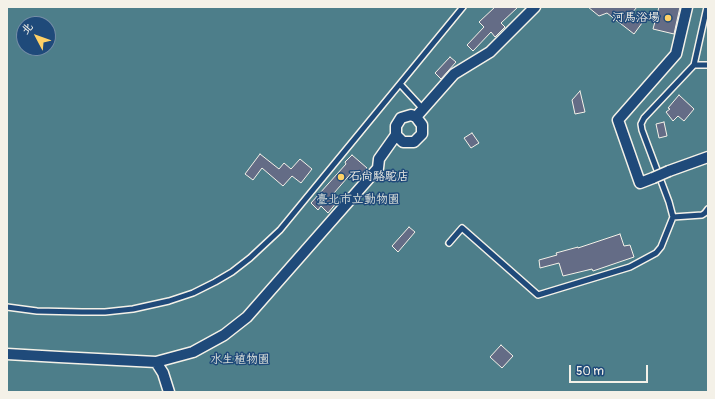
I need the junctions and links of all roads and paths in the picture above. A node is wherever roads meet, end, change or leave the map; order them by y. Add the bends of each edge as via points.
1 (463, 7) edge
2 (535, 7) edge
3 (687, 7) edge
4 (707, 7) edge
5 (694, 65) junction
6 (708, 65) edge
7 (400, 84) junction
8 (423, 109) junction
9 (416, 117) junction
10 (396, 135) junction
11 (708, 157) edge
12 (708, 208) edge
13 (673, 217) junction
14 (449, 243) dead end
15 (7, 307) edge
16 (7, 354) edge
17 (156, 362) junction
18 (169, 392) edge

1 - 7 lane
2 - 8 street via 490,52 454,74
3 - 11 street, bridge via 676,54 618,120 640,183
4 - 5 lane
5 - 6 lane
5 - 13 lane via 641,124
7 - 8 lane
7 - 15 lane via 269,242 215,282 169,301 133,309 82,312
8 - 9 street
9 - 10 street via 411,115 401,118 396,126
9 - 10 street via 422,125 422,134 414,142 404,142
10 - 17 street via 379,159 378,168 247,317 224,335 193,352
12 - 13 lane via 702,215
13 - 14 lane via 662,247 647,259 630,267 538,295 462,228
16 - 17 street
17 - 18 street via 163,373

